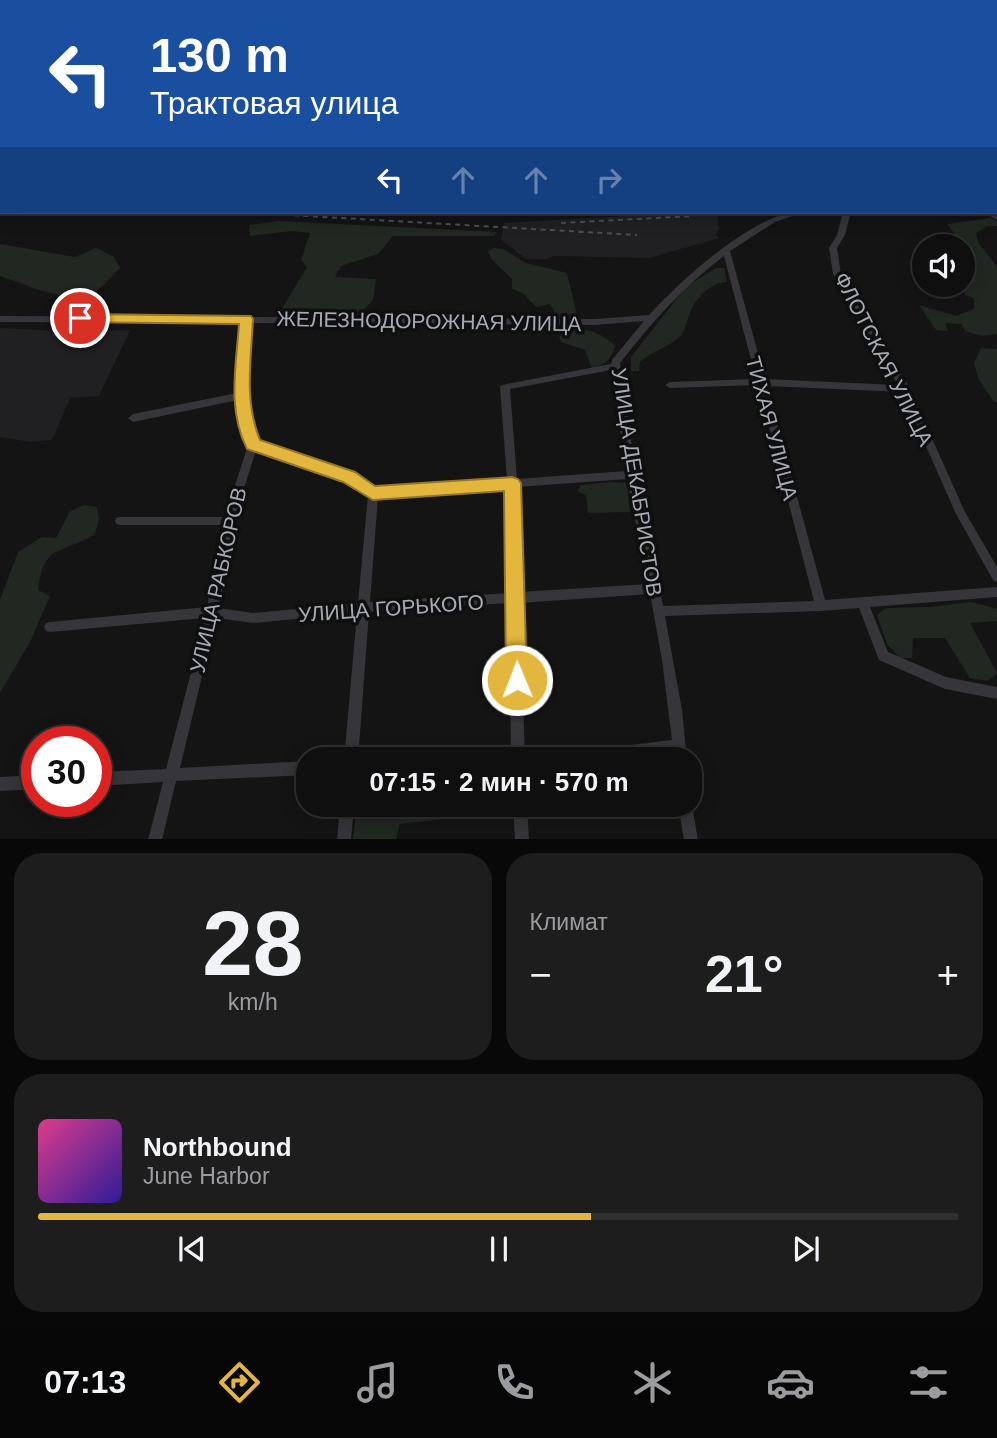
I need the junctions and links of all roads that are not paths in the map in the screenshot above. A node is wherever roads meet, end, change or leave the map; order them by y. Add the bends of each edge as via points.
1 (787, 214) edge
2 (846, 214) edge
3 (726, 249) junction
4 (649, 318) junction
5 (0, 319) edge
6 (246, 319) junction
7 (615, 366) junction
8 (760, 382) junction
9 (670, 385) dead end
10 (904, 389) junction
11 (242, 396) junction
12 (133, 418) dead end
13 (253, 444) junction
14 (632, 475) junction
15 (512, 483) junction
16 (373, 493) junction
17 (120, 521) dead end
18 (229, 521) junction
19 (997, 577) edge
20 (655, 589) junction
21 (997, 592) edge
22 (515, 599) junction
23 (863, 603) junction
24 (821, 606) junction
25 (366, 607) junction
26 (658, 611) junction
27 (212, 612) junction
28 (50, 627) dead end
29 (997, 693) edge
30 (352, 747) edge
31 (518, 747) edge
32 (679, 747) edge
33 (296, 769) edge
34 (171, 774) junction
35 (112, 778) edge
36 (21, 783) edge
37 (0, 784) edge
38 (346, 817) edge
39 (521, 817) edge
40 (687, 817) edge
41 (155, 839) edge
42 (344, 839) edge
43 (522, 839) edge
44 (691, 839) edge

1 - 3 street, УЛИЦА ДЕКАБРИСТОВ
2 - 10 street, ФЛОТСКАЯ УЛИЦА via 833,248 837,274
3 - 4 street, УЛИЦА ДЕКАБРИСТОВ via 685,281
3 - 8 street, ТИХАЯ УЛИЦА
4 - 6 street, ЖЕЛЕЗНОДОРОЖНАЯ УЛИЦА via 595,323
4 - 7 street, УЛИЦА ДЕКАБРИСТОВ
5 - 6 street, ЖЕЛЕЗНОДОРОЖНАЯ УЛИЦА
6 - 11 street
7 - 14 street, УЛИЦА ДЕКАБРИСТОВ
7 - 15 street via 505,387
8 - 9 street
8 - 10 street
8 - 24 street, ТИХАЯ УЛИЦА
10 - 19 street, ФЛОТСКАЯ УЛИЦА via 961,514
11 - 12 street
11 - 13 street
13 - 16 street via 349,477
13 - 18 street, УЛИЦА РАБКОРОВ
14 - 15 street
14 - 20 street, УЛИЦА ДЕКАБРИСТОВ
15 - 16 street
15 - 22 street
16 - 25 street
17 - 18 street
18 - 27 street, УЛИЦА РАБКОРОВ
20 - 22 street, УЛИЦА ГОРЬКОГО
20 - 26 street, УЛИЦА ДЕКАБРИСТОВ
21 - 23 street
22 - 25 street, УЛИЦА ГОРЬКОГО
22 - 31 street
23 - 24 street
23 - 29 street via 883,656 945,683
24 - 26 street
25 - 27 street, УЛИЦА ГОРЬКОГО via 253,618
25 - 30 street
26 - 32 street, УЛИЦА ДЕКАБРИСТОВ
27 - 28 street, УЛИЦА ГОРЬКОГО
27 - 34 street, УЛИЦА РАБКОРОВ
33 - 34 street
34 - 35 street
34 - 41 street, УЛИЦА РАБКОРОВ
36 - 37 street
38 - 42 street
39 - 43 street
40 - 44 street

